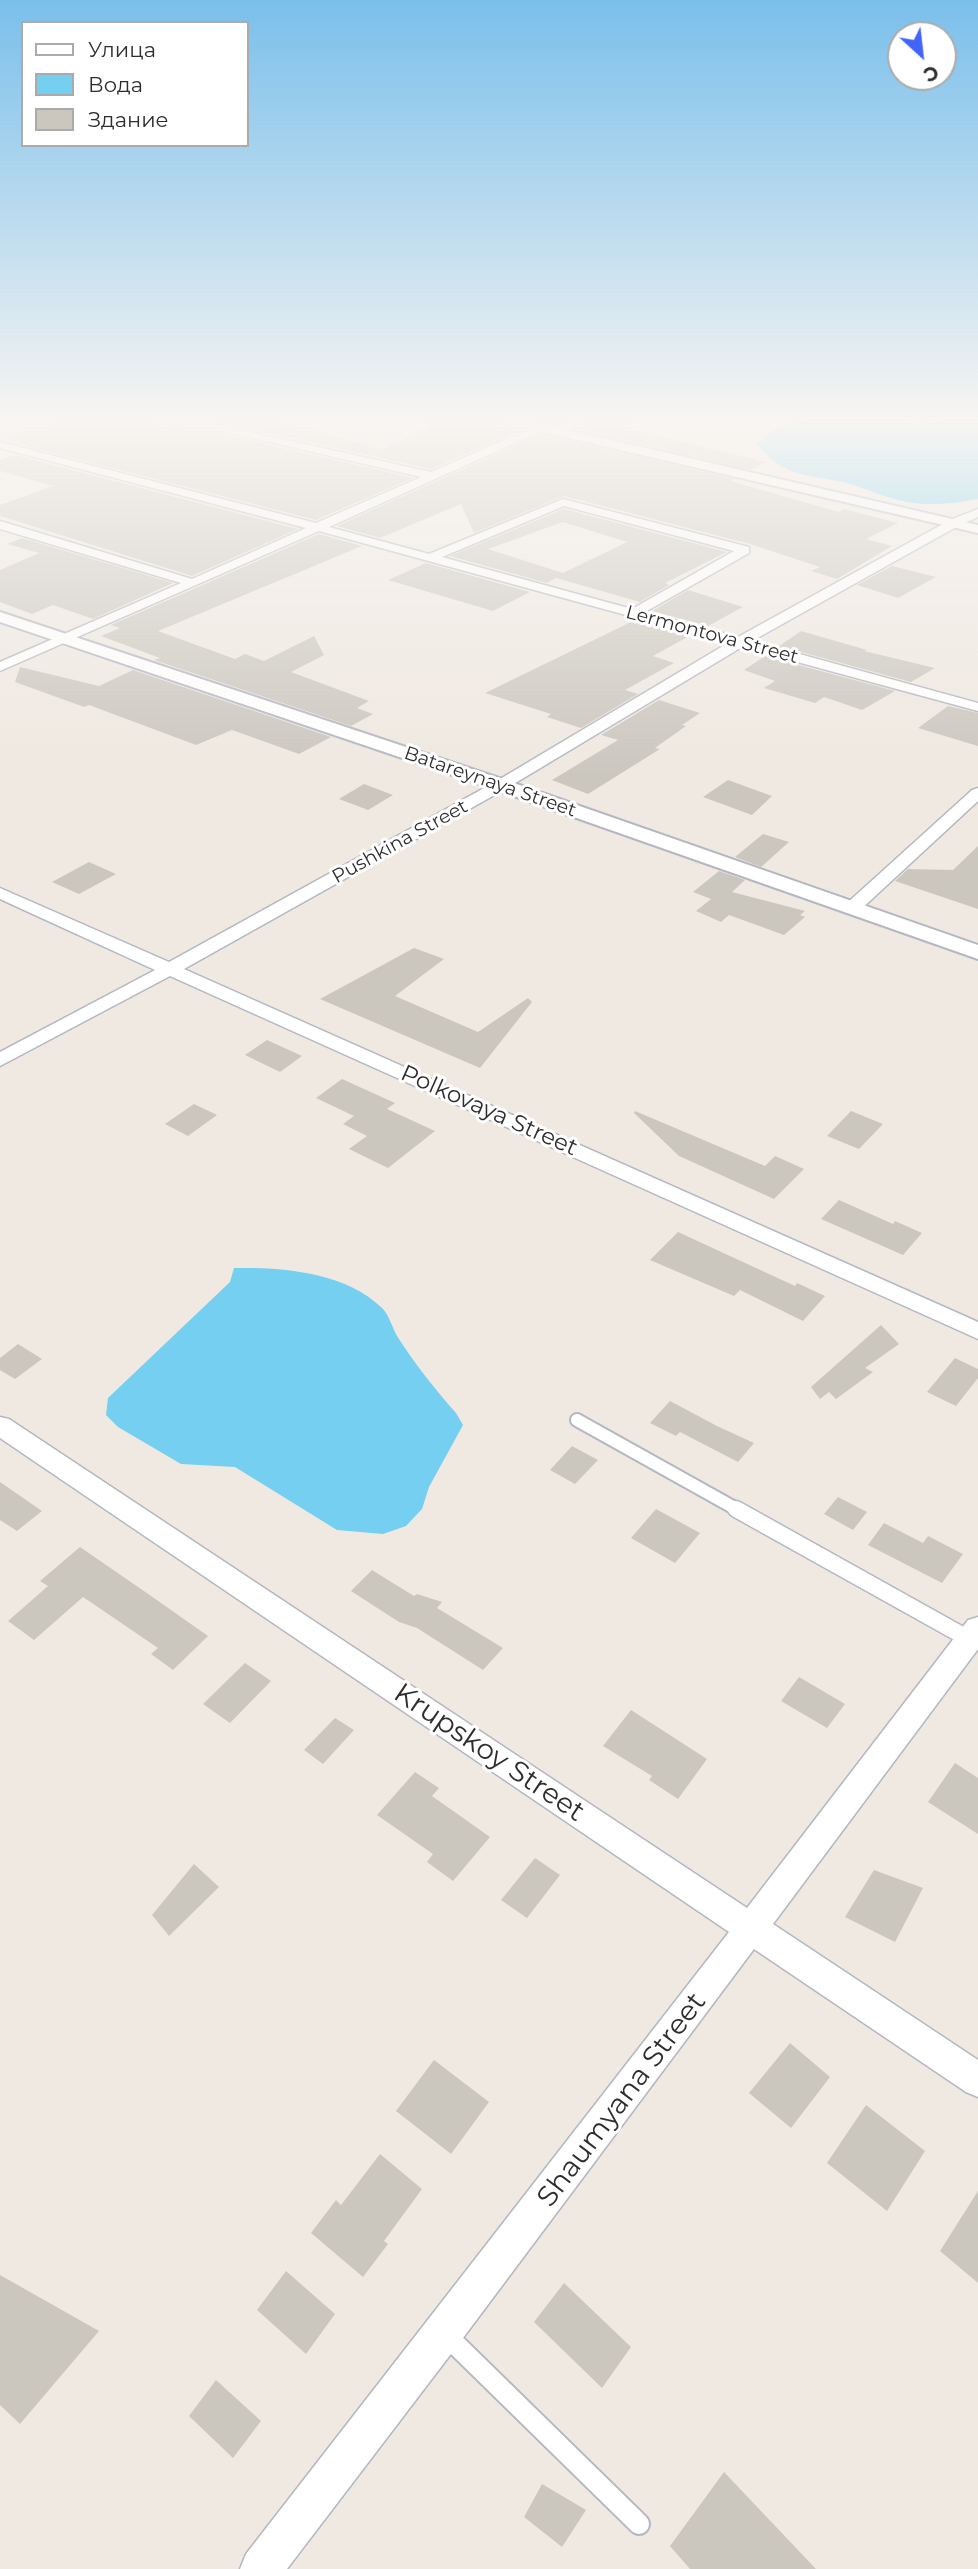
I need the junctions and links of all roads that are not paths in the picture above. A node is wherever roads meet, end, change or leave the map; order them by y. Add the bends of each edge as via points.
1 (36, 536) edge
2 (297, 536) edge
3 (349, 536) edge
4 (482, 536) edge
5 (691, 536) edge
6 (931, 536) edge
7 (429, 558) junction
8 (193, 583) junction
9 (634, 614) junction
10 (0, 617) edge
11 (67, 639) junction
12 (740, 642) junction
13 (0, 667) edge
14 (978, 707) edge
15 (501, 785) junction
16 (978, 793) edge
17 (0, 893) edge
18 (852, 908) junction
19 (978, 952) edge
20 (172, 968) junction
21 (0, 1060) edge
22 (978, 1331) edge
23 (577, 1420) dead end
24 (0, 1426) edge
25 (974, 1633) edge
26 (751, 1929) junction
27 (978, 2080) edge
28 (444, 2333) junction
29 (639, 2524) dead end
30 (261, 2569) edge

1 - 8 street
2 - 8 street
3 - 7 street, Lermontova Street
4 - 7 street
5 - 9 street via 745,550
6 - 12 street, Pushkina Street
7 - 9 street, Lermontova Street
8 - 11 street
9 - 12 street, Lermontova Street
10 - 11 street, Batareynaya Street
11 - 13 street
11 - 15 street, Batareynaya Street
12 - 14 street, Lermontova Street
12 - 15 street, Pushkina Street
15 - 18 street, Batareynaya Street
15 - 20 street, Pushkina Street
16 - 18 street
17 - 20 street, Polkovaya Street
18 - 19 street, Batareynaya Street
20 - 21 street, Pushkina Street
20 - 22 street, Polkovaya Street
23 - 25 lane
24 - 26 street, Krupskoy Street
25 - 26 street, Shaumyana Street
26 - 27 street, Krupskoy Street
26 - 28 street, Shaumyana Street
28 - 29 lane
28 - 30 street, Shaumyana Street

